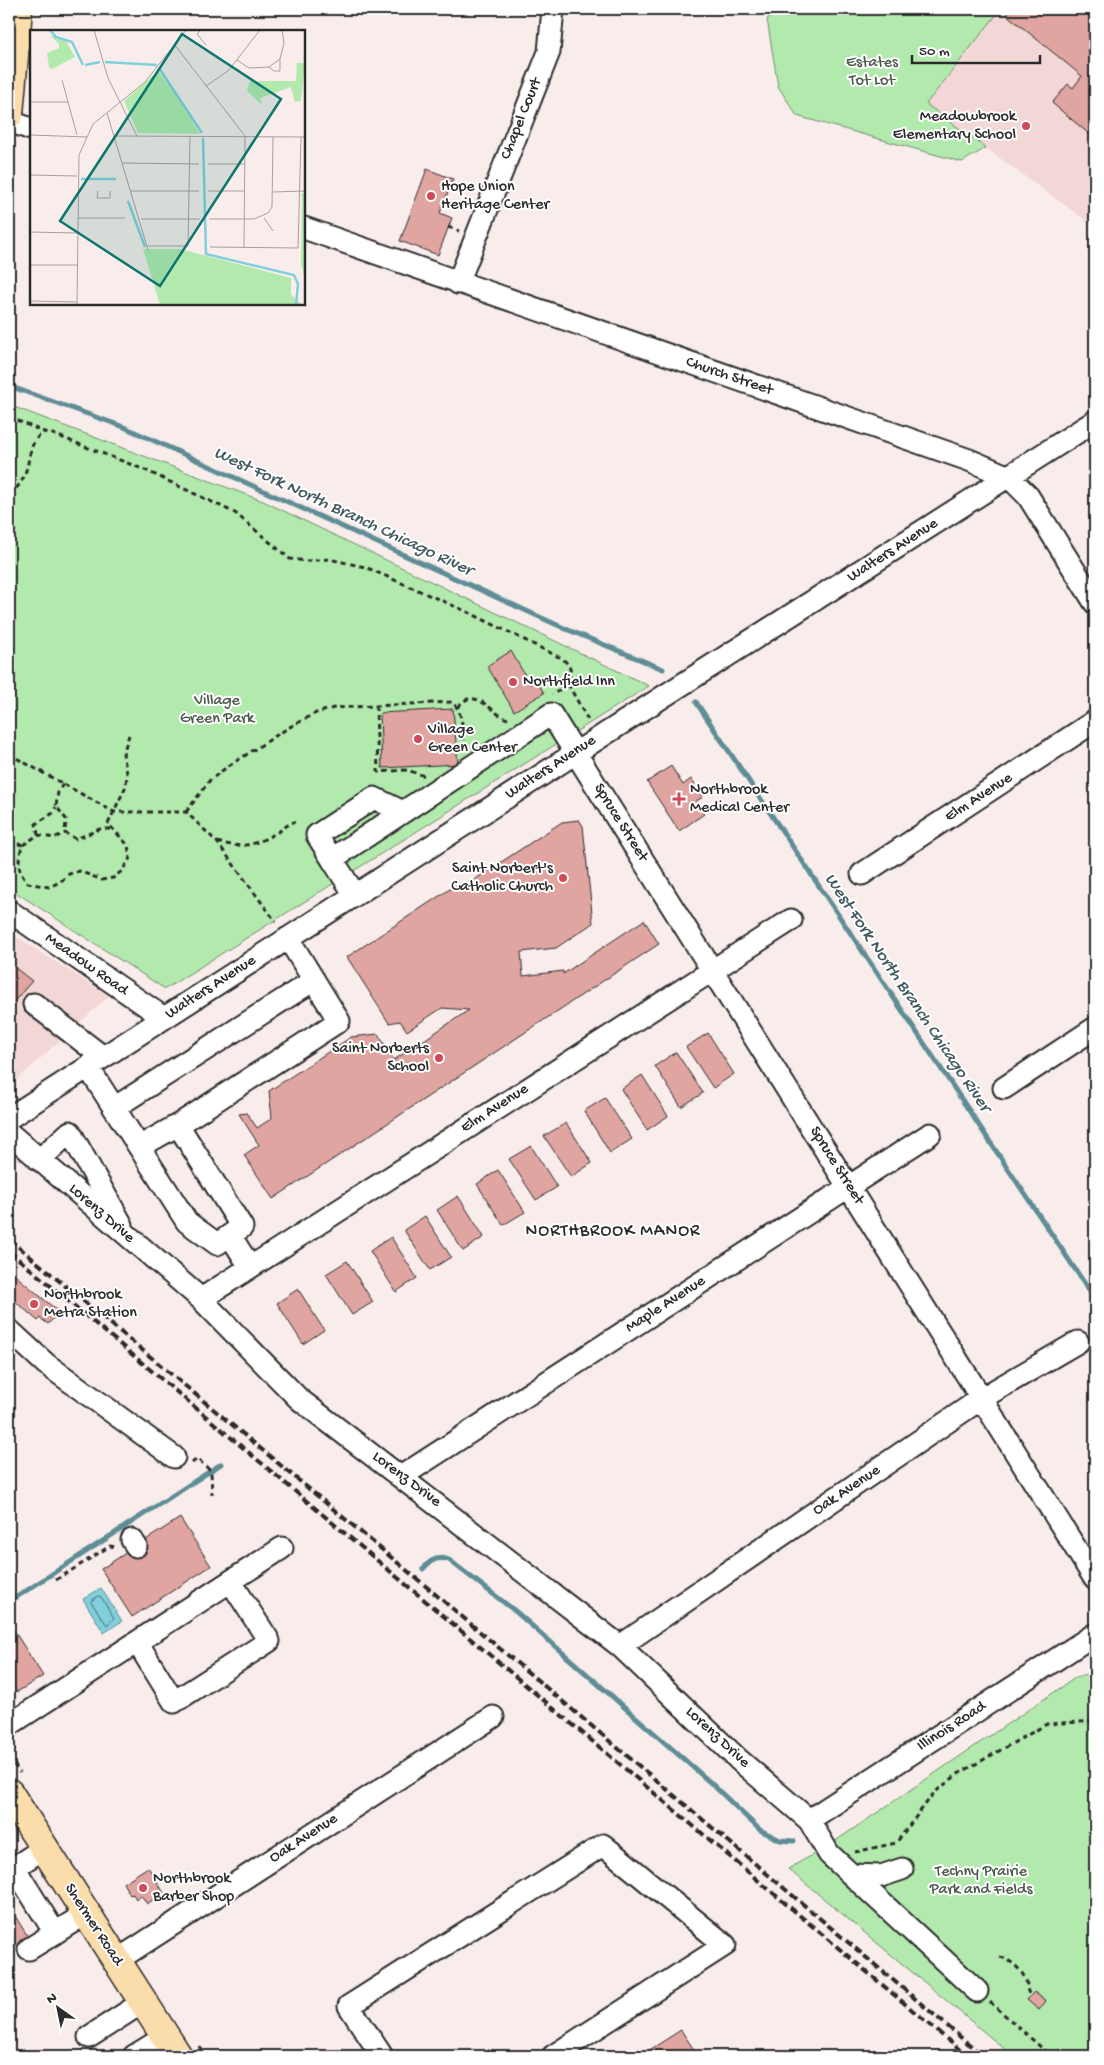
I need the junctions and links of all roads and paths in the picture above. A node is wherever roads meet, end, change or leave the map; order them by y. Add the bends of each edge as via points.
1 (18, 9) edge
2 (553, 9) edge
3 (9, 114) edge
4 (9, 121) edge
5 (30, 129) edge
6 (305, 228) edge
7 (458, 282) junction
8 (9, 416) edge
9 (1095, 421) edge
10 (45, 432) junction
11 (1009, 476) junction
12 (9, 494) edge
13 (1095, 603) edge
14 (568, 684) junction
15 (546, 699) dead end
16 (376, 706) junction
17 (458, 707) junction
18 (514, 719) dead end
19 (588, 720) dead end
20 (1095, 721) edge
21 (130, 735) dead end
22 (463, 740) dead end
23 (576, 752) junction
24 (9, 754) edge
25 (428, 778) dead end
26 (63, 784) junction
27 (56, 806) junction
28 (114, 812) junction
29 (186, 812) junction
30 (403, 812) junction
31 (295, 822) dead end
32 (110, 829) junction
33 (65, 833) junction
34 (38, 835) junction
35 (9, 842) edge
36 (217, 842) junction
37 (23, 845) junction
38 (332, 859) junction
39 (862, 874) dead end
40 (355, 895) junction
41 (9, 911) edge
42 (791, 920) dead end
43 (282, 930) junction
44 (712, 969) junction
45 (314, 980) junction
46 (34, 1004) dead end
47 (164, 1018) junction
48 (1095, 1028) edge
49 (96, 1062) junction
50 (1004, 1088) dead end
51 (114, 1108) junction
52 (9, 1118) edge
53 (178, 1124) junction
54 (9, 1133) edge
55 (930, 1134) dead end
56 (139, 1147) junction
57 (39, 1160) junction
58 (849, 1187) junction
59 (230, 1235) junction
60 (130, 1238) junction
61 (250, 1267) junction
62 (201, 1299) junction
63 (9, 1330) edge
64 (1078, 1342) dead end
65 (982, 1398) junction
66 (174, 1457) dead end
67 (200, 1462) dead end
68 (402, 1476) junction
69 (212, 1494) dead end
70 (129, 1544) dead end
71 (282, 1548) dead end
72 (1095, 1579) edge
73 (56, 1580) dead end
74 (231, 1582) junction
75 (1095, 1634) edge
76 (137, 1642) junction
77 (620, 1646) junction
78 (493, 1717) dead end
79 (1095, 1721) edge
80 (9, 1725) edge
81 (9, 1793) edge
82 (808, 1820) junction
83 (44, 1848) junction
84 (829, 1854) junction
85 (11, 1869) edge
86 (902, 1869) dead end
87 (852, 1875) junction
88 (86, 1914) junction
89 (55, 1933) junction
90 (29, 1949) dead end
91 (1000, 1957) dead end
92 (116, 1961) junction
93 (977, 1991) joint
94 (1031, 1996) dead end
95 (142, 2002) junction
96 (89, 2037) dead end
97 (171, 2046) edge
98 (134, 2056) edge
99 (382, 2056) edge
100 (554, 2056) edge
101 (1051, 2056) edge

1 - 3 main road
2 - 7 street, Chapel Court via 549,52
4 - 5 street
6 - 7 street, Church Street
7 - 11 street, Church Street
8 - 10 path
9 - 11 street, Walters Avenue
10 - 12 path via 35,439 24,480
10 - 14 path via 145,470 235,513 290,559 329,558 357,564 470,613 566,661 571,670
11 - 13 street, Church Street via 1028,496
11 - 23 street, Walters Avenue
14 - 15 path
14 - 19 path
16 - 17 path via 452,702
16 - 25 path via 378,772 408,770
16 - 29 path via 334,708 316,713 288,728 210,780
17 - 18 path via 461,702 476,699 505,719
17 - 22 path
20 - 39 street, Elm Avenue
21 - 28 path via 123,754 126,786
23 - 30 street, Spruce Street via 551,714
23 - 40 street, Walters Avenue
23 - 44 street, Spruce Street
24 - 26 path
26 - 27 path
26 - 28 path
27 - 33 path via 66,819
27 - 34 path via 53,813 36,824
28 - 29 path
28 - 32 path via 108,824
29 - 36 path
30 - 38 street
30 - 38 street via 374,798 317,835
31 - 36 path via 248,846
32 - 33 path via 100,829 76,839
32 - 37 path via 125,840 130,852 122,871 113,878 102,880 80,870 49,887 28,883 18,860
33 - 34 path via 54,838
34 - 37 path
35 - 37 path
36 - 43 path
38 - 40 street
40 - 43 street, Walters Avenue
41 - 47 street, Meadow Road
42 - 44 street, Elm Avenue
43 - 45 street
43 - 47 street, Walters Avenue
44 - 58 street, Spruce Street
44 - 61 street, Elm Avenue
45 - 51 street
45 - 53 street via 339,1021
46 - 49 street
47 - 49 street, Walters Avenue
48 - 50 street
49 - 51 street
49 - 52 street, Walters Avenue
51 - 56 street
53 - 56 street
53 - 59 street via 242,1228
54 - 57 street, Lorenz Drive
55 - 58 street, Maple Avenue
56 - 59 street via 187,1222 217,1244
57 - 60 street, Lorenz Drive
57 - 60 street via 70,1132
58 - 65 street, Spruce Street
58 - 68 street, Maple Avenue
59 - 61 street
60 - 62 street, Lorenz Drive
61 - 62 street, Elm Avenue
62 - 68 street, Lorenz Drive via 299,1399
63 - 66 street via 46,1364
64 - 65 street, Oak Avenue
65 - 72 street, Spruce Street
65 - 77 street, Oak Avenue
67 - 69 path via 212,1472
68 - 77 street, Lorenz Drive
70 - 73 path via 110,1546
71 - 74 street
74 - 76 street
74 - 76 street via 269,1641 174,1702
75 - 82 street, Illinois Road
76 - 80 street
77 - 82 street, Lorenz Drive via 739,1760
78 - 92 street, Oak Avenue
79 - 84 path via 1047,1724 958,1774 934,1793 896,1844 846,1855
81 - 83 main road, Shermer Road
82 - 84 street, Lorenz Drive
83 - 85 street
83 - 88 main road, Shermer Road
84 - 87 street, Lorenz Drive
85 - 89 street
86 - 87 street via 881,1876
87 - 93 street, Lorenz Drive
88 - 89 street
88 - 92 main road, Shermer Road
89 - 90 street
91 - 94 path via 1008,1959 1026,1980 1027,1992
92 - 95 main road, Shermer Road
93 - 101 path
95 - 96 street
95 - 97 main road, Shermer Road
97 - 98 street
99 - 100 street via 349,2006 603,1845 725,1945

